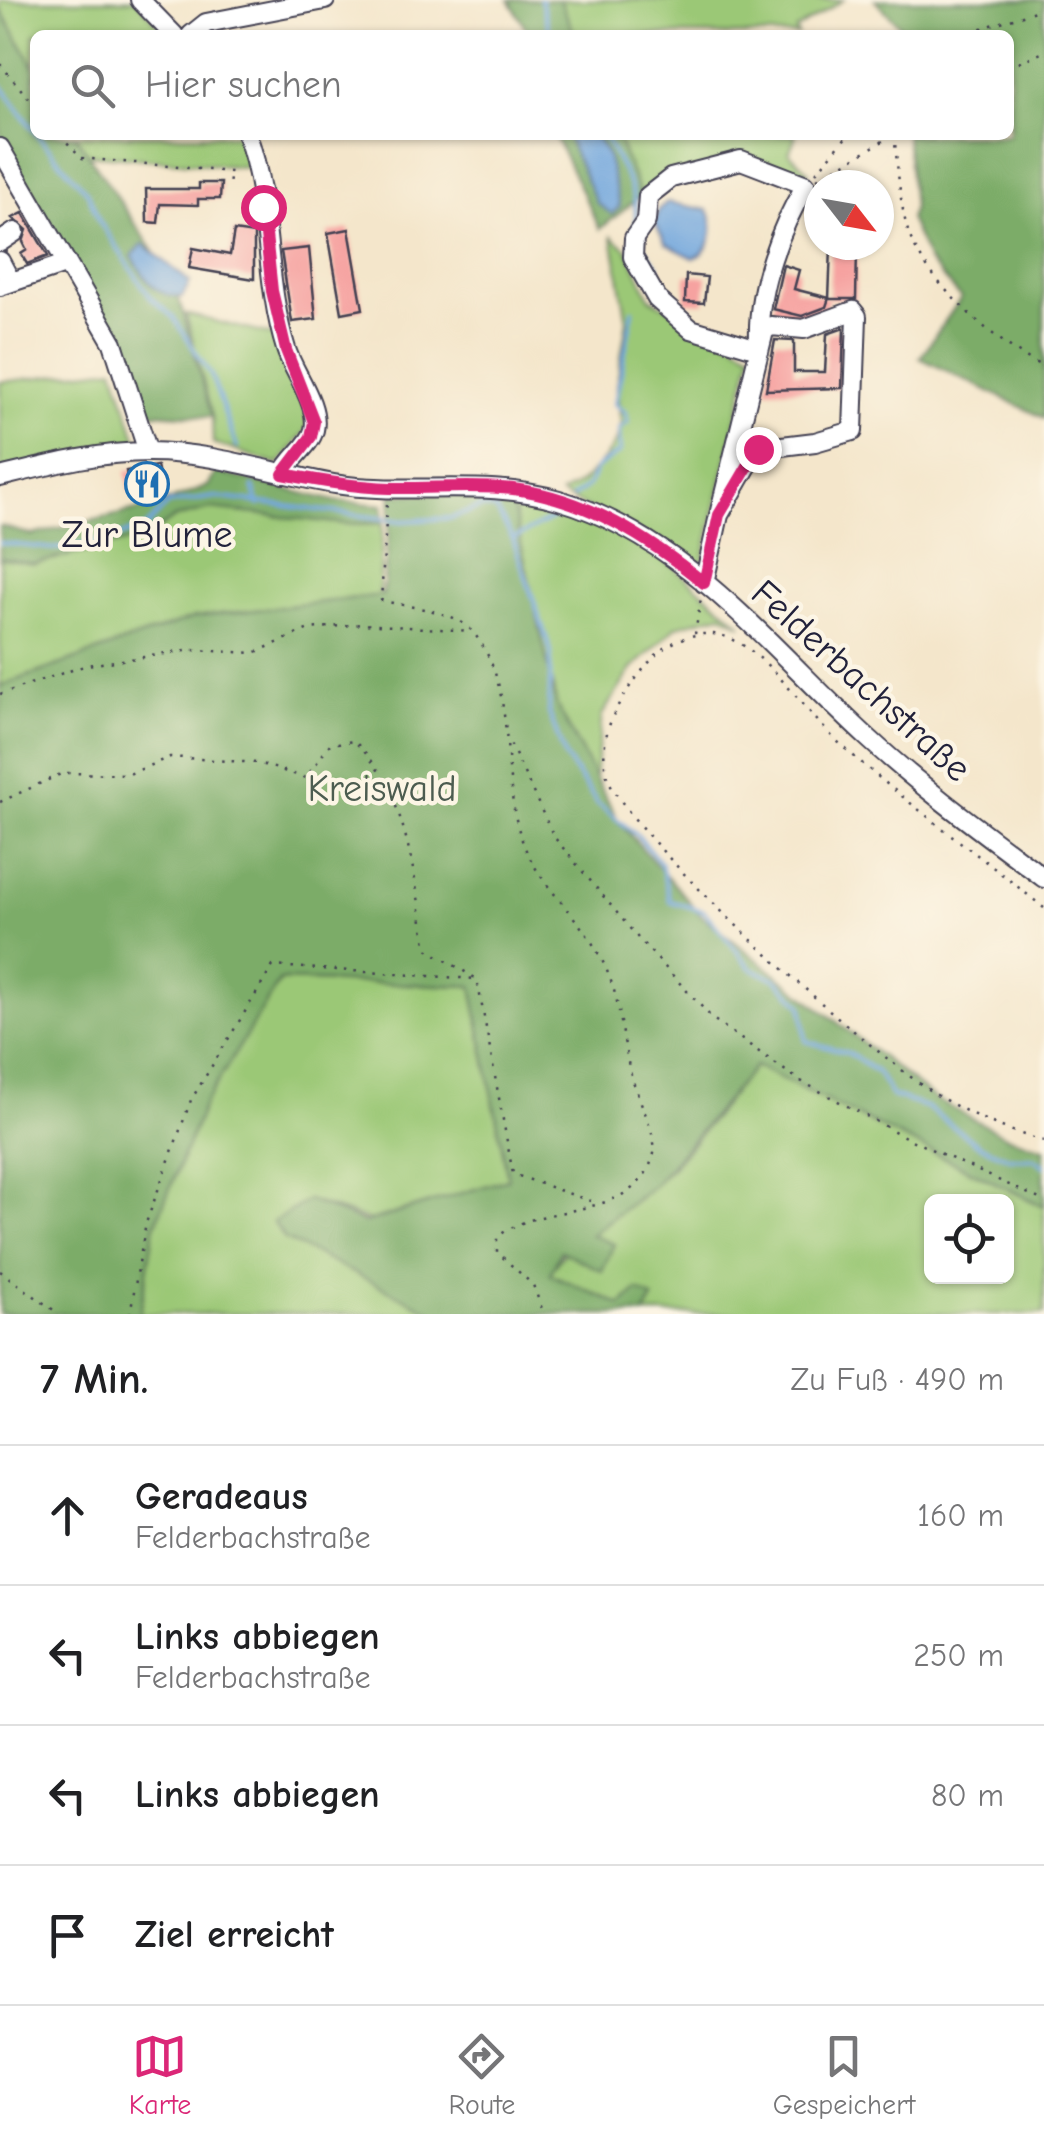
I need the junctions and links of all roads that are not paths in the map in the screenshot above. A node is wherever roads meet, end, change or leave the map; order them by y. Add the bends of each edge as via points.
1 (140, 0) edge
2 (325, 0) edge
3 (169, 30) edge
4 (197, 30) edge
5 (248, 140) edge
6 (0, 148) edge
7 (0, 262) edge
8 (65, 264) junction
9 (6, 284) edge
10 (759, 344) junction
11 (148, 452) junction
12 (283, 474) junction
13 (0, 477) edge
14 (719, 515) junction
15 (704, 583) junction
16 (1044, 878) edge

1 - 3 street
2 - 4 street
5 - 12 street via 262,188 272,291 314,422 311,437
6 - 8 street
7 - 9 street
8 - 9 street
8 - 11 street via 113,344
10 - 10 street via 763,297 787,218 806,185 741,160 671,178 648,196 646,220 634,238 632,257 640,274 678,322 705,336
10 - 14 street
10 - 14 street via 771,326 804,330 853,310 853,431 758,449
11 - 12 street, Felderbachstraße via 216,458
11 - 13 street, Felderbachstraße
12 - 15 street, Felderbachstraße via 338,485 515,490 561,500 616,522
14 - 15 street
15 - 16 street, Felderbachstraße via 870,740

